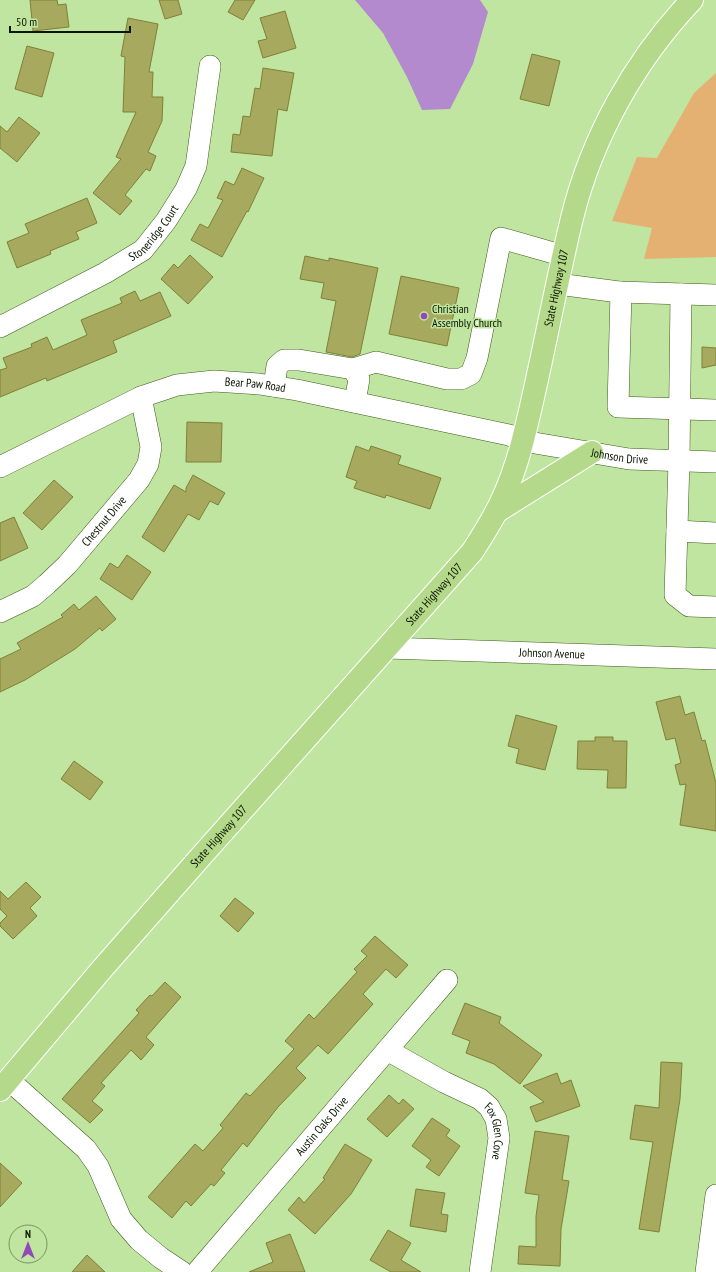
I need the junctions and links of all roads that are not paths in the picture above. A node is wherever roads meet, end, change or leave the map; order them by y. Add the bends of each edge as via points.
1 (692, 0) edge
2 (210, 66) dead end
3 (564, 256) junction
4 (558, 284) junction
5 (621, 292) junction
6 (681, 294) junction
7 (716, 295) edge
8 (0, 326) edge
9 (353, 369) junction
10 (274, 386) junction
11 (142, 397) junction
12 (355, 402) junction
13 (679, 409) junction
14 (716, 410) edge
15 (523, 441) junction
16 (592, 452) junction
17 (679, 461) junction
18 (716, 462) edge
19 (0, 467) edge
20 (496, 512) junction
21 (677, 531) junction
22 (716, 533) edge
23 (716, 607) edge
24 (0, 612) edge
25 (387, 648) junction
26 (713, 664) edge
27 (447, 980) dead end
28 (387, 1050) junction
29 (5, 1085) edge
30 (716, 1195) edge
31 (182, 1272) edge
32 (198, 1272) edge
33 (480, 1272) edge
34 (706, 1272) edge

1 - 3 main road, State Highway 107 via 646,56 607,124 590,162 572,217
2 - 8 street, Stoneridge Court via 196,166 166,221 143,250 105,273
3 - 4 main road, State Highway 107
3 - 9 street via 501,238 477,358 471,374 461,379 447,379 376,362
4 - 5 street
4 - 15 main road, State Highway 107
5 - 6 street
5 - 13 street via 618,408
6 - 7 street
6 - 13 street
9 - 10 street via 284,360 277,366
9 - 12 street via 359,379
10 - 11 street, Bear Paw Road via 196,382
10 - 12 street, Bear Paw Road
11 - 19 street, Bear Paw Road
11 - 24 street, Chestnut Drive via 151,447 148,464 139,480 68,565 33,596
12 - 15 street, Bear Paw Road via 509,435
13 - 14 street
13 - 17 street
15 - 16 street, Johnson Drive
15 - 20 main road, State Highway 107
16 - 17 street, Johnson Drive via 629,459
16 - 20 main road
17 - 18 street, Johnson Drive
17 - 21 street
20 - 25 main road, State Highway 107 via 472,552
21 - 22 street
21 - 23 street via 675,595 689,606
25 - 26 street, Johnson Avenue
25 - 29 main road, State Highway 107 via 143,922
27 - 28 street, Austin Oaks Drive
28 - 32 street, Austin Oaks Drive
28 - 33 street, Fox Glen Cove via 480,1099 489,1107 496,1119 499,1138
29 - 31 street via 86,1149 98,1166 121,1219 150,1249
30 - 34 street

